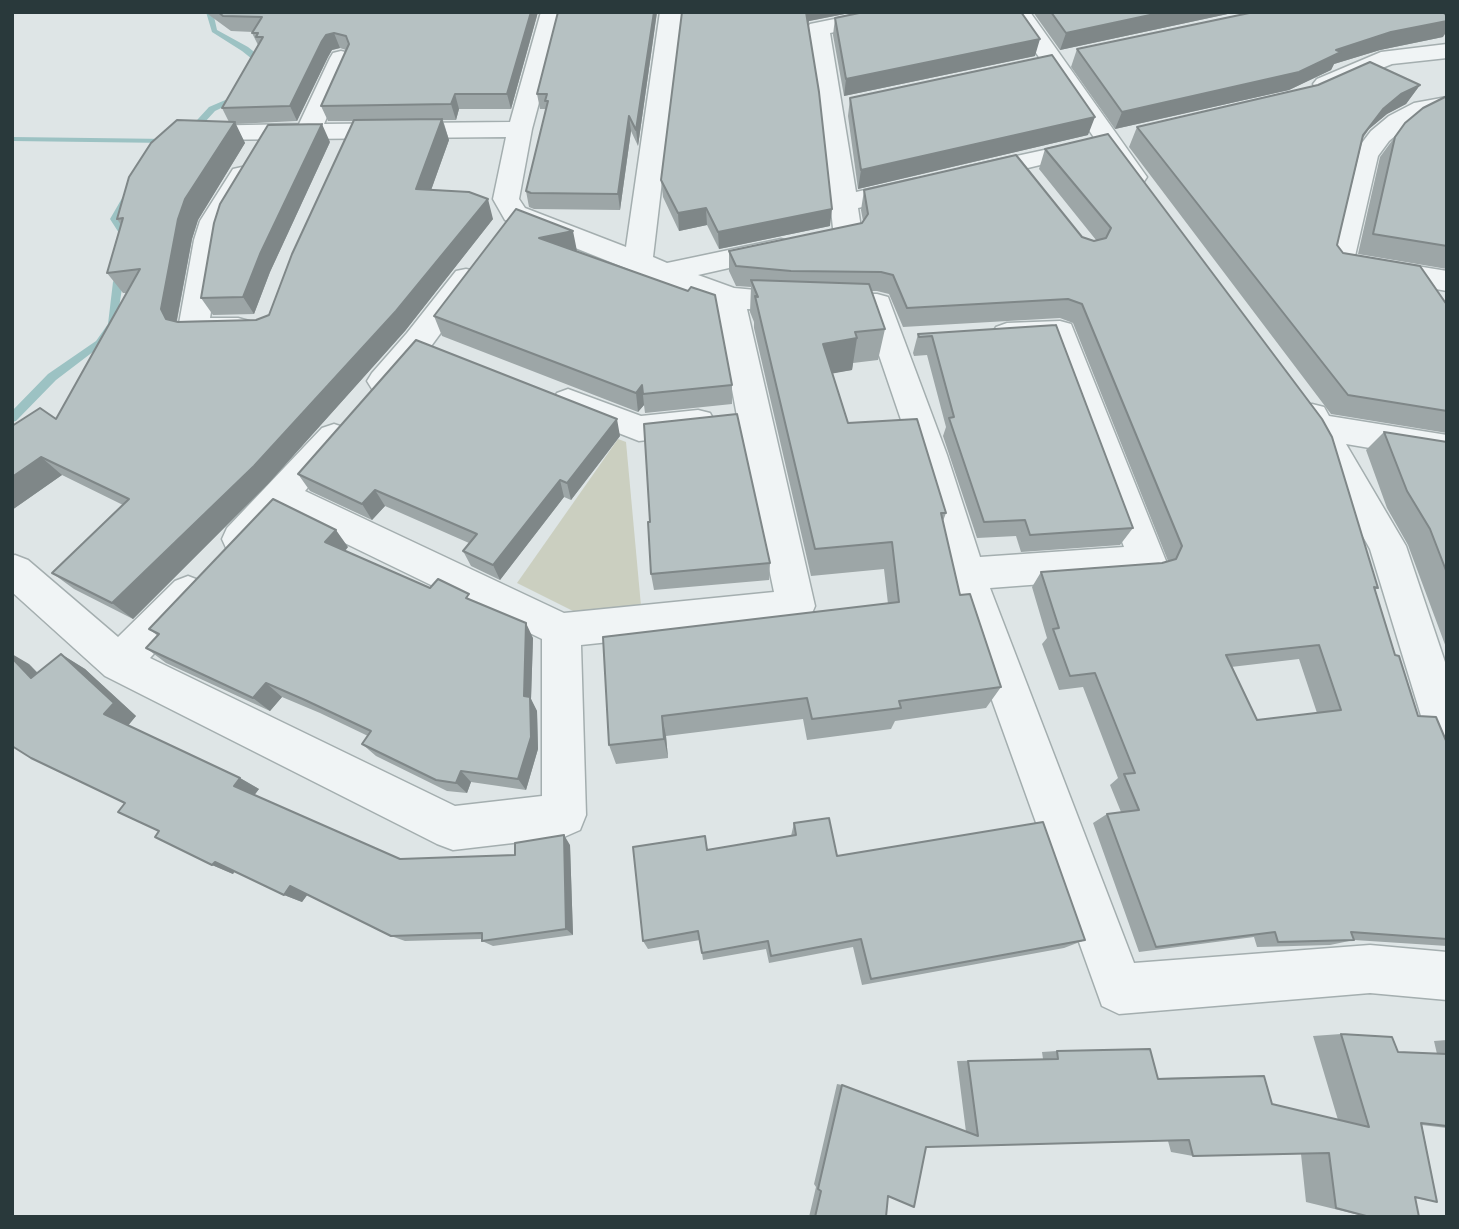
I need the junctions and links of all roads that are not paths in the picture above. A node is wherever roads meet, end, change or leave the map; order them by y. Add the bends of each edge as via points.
1 (552, 12) edge
2 (671, 12) edge
3 (903, 12) edge
4 (1018, 12) edge
5 (1447, 51) edge
6 (1080, 54) edge
7 (1414, 54) junction
8 (341, 58) edge
9 (1053, 60) junction
10 (1027, 65) edge
11 (1443, 86) edge
12 (1309, 92) edge
13 (858, 103) edge
14 (832, 109) junction
15 (520, 129) junction
16 (268, 131) junction
17 (308, 131) junction
18 (196, 133) edge
19 (1122, 139) junction
20 (1017, 163) junction
21 (1035, 184) edge
22 (1149, 197) edge
23 (845, 203) junction
24 (499, 235) junction
25 (638, 260) junction
26 (667, 272) junction
27 (1440, 293) edge
28 (730, 298) junction
29 (268, 327) edge
30 (981, 336) edge
31 (929, 339) edge
32 (889, 341) junction
33 (535, 387) edge
34 (1296, 394) edge
35 (752, 416) junction
36 (1320, 427) junction
37 (1447, 448) edge
38 (282, 496) junction
39 (12, 573) edge
40 (966, 574) junction
41 (561, 630) junction
42 (119, 663) junction
43 (1447, 732) edge
44 (1447, 976) edge

1 - 15 street
2 - 25 street
3 - 14 street via 818,29
4 - 9 street
5 - 7 street
6 - 9 street
7 - 11 street
7 - 12 street via 1363,66
8 - 17 street
9 - 10 street
9 - 19 street
11 - 27 street via 1423,108 1380,136 1365,156 1339,263 1415,276
13 - 14 street
14 - 23 street
15 - 17 street via 346,142
15 - 24 street
16 - 17 street
16 - 18 street
16 - 29 street via 214,221 193,329
19 - 20 street
19 - 22 street
20 - 21 street
20 - 23 street
23 - 26 street via 848,234
24 - 25 street
24 - 38 street via 431,346 359,408
25 - 26 street
26 - 28 street
28 - 32 street via 877,304
28 - 35 street
30 - 40 street via 1060,331 1148,561
31 - 32 street
32 - 40 street
33 - 35 street via 639,429
34 - 36 street
35 - 41 street via 796,606
36 - 37 street
36 - 43 street via 1388,547
38 - 41 street
38 - 42 street
39 - 42 street
40 - 44 street via 1119,989 1370,969
41 - 42 street via 564,815 453,828

